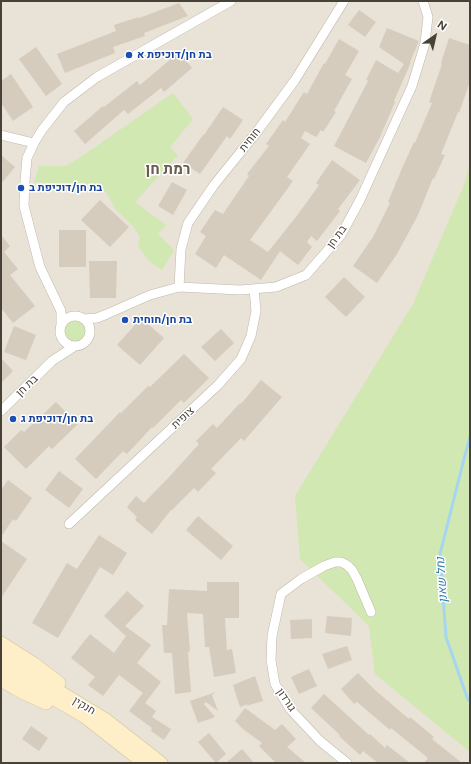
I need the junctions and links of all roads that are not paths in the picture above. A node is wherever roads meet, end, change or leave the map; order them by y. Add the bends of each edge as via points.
1 (231, 1) edge
2 (344, 1) edge
3 (423, 1) edge
4 (1, 135) edge
5 (34, 143) junction
6 (179, 287) junction
7 (254, 289) junction
8 (60, 307) junction
9 (107, 314) junction
10 (74, 316) junction
11 (84, 319) junction
12 (61, 324) junction
13 (90, 333) junction
14 (62, 339) junction
15 (75, 346) junction
16 (52, 361) junction
17 (1, 411) edge
18 (69, 524) dead end
19 (371, 612) dead end
20 (1, 639) edge
21 (1, 643) edge
22 (19, 654) junction
23 (1, 656) edge
24 (1, 668) edge
25 (1, 680) edge
26 (106, 726) junction
27 (144, 763) edge
28 (162, 763) edge
29 (347, 763) edge

1 - 5 street via 96,77 64,102
2 - 6 street, חוחית via 295,80 188,223 181,249
3 - 7 street, בת חן via 428,17 425,43 412,86 360,200 341,235 306,275 276,288
4 - 5 street
5 - 8 street via 27,158 24,206 40,266
6 - 7 street, בת חן
6 - 9 street, בת חן via 150,294
7 - 18 street, צופית via 256,311 251,336 241,359 218,385
8 - 10 street
8 - 12 street
9 - 11 street, בת חן
9 - 13 street, בת חן
10 - 11 street
10 - 12 street via 69,316
11 - 13 street via 88,323
12 - 14 street
13 - 15 street via 85,342
14 - 15 street via 65,343
14 - 16 street, בת חן
15 - 16 street, בת חן
16 - 17 street, בת חן
19 - 29 street, גורדון via 352,570 341,562 334,562 301,579 281,594 272,636 271,660 275,684 290,709 320,741
20 - 22 main road
21 - 22 main road
22 - 26 main road via 71,692
23 - 26 main road, חנקין
24 - 26 main road, חנקין
25 - 26 main road via 82,719
26 - 27 main road, חנקין
26 - 28 main road, חנקין

